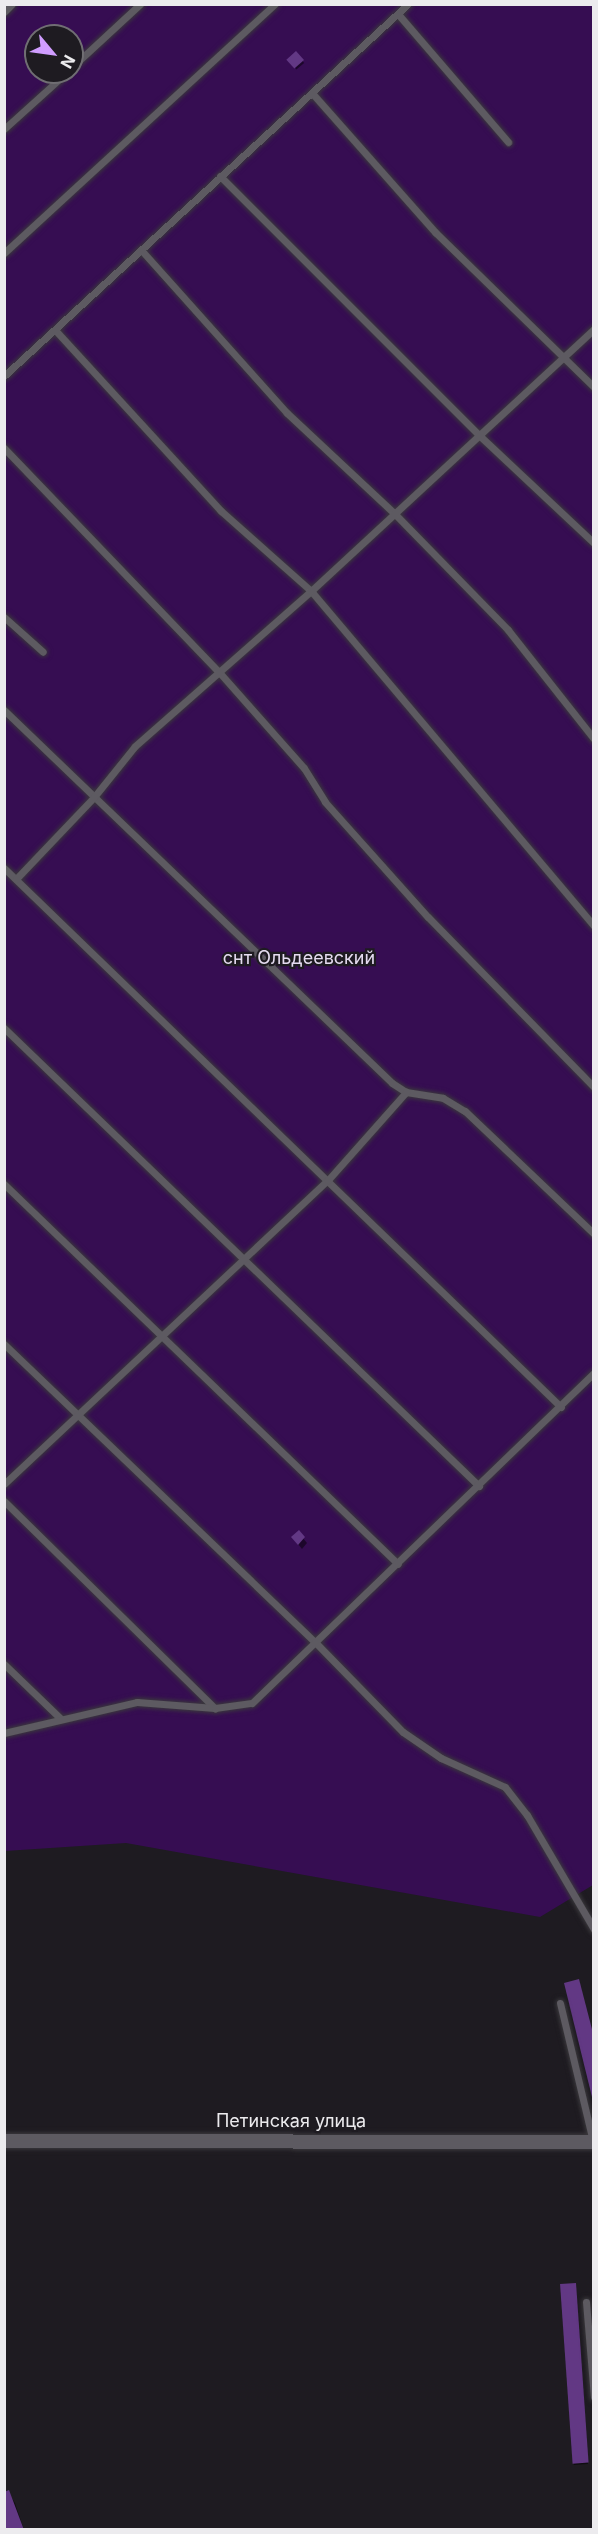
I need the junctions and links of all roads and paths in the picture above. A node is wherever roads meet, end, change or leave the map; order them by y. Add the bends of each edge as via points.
1 (12, 4) edge
2 (140, 4) edge
3 (275, 4) edge
4 (408, 4) edge
5 (4, 12) edge
6 (398, 14) junction
7 (84, 56) edge
8 (54, 84) edge
9 (312, 93) junction
10 (4, 129) edge
11 (508, 142) dead end
12 (220, 176) junction
13 (143, 252) junction
14 (4, 253) edge
15 (594, 329) edge
16 (56, 331) junction
17 (563, 356) junction
18 (4, 376) edge
19 (594, 387) edge
20 (480, 436) junction
21 (4, 448) edge
22 (394, 513) junction
23 (594, 543) edge
24 (311, 591) junction
25 (4, 617) edge
26 (43, 652) dead end
27 (219, 672) junction
28 (4, 710) edge
29 (594, 739) edge
30 (94, 797) junction
31 (4, 868) edge
32 (16, 879) junction
33 (594, 926) edge
34 (4, 1028) edge
35 (594, 1087) edge
36 (406, 1092) junction
37 (328, 1180) junction
38 (4, 1184) edge
39 (594, 1234) edge
40 (243, 1259) junction
41 (159, 1337) junction
42 (4, 1344) edge
43 (594, 1373) edge
44 (561, 1407) junction
45 (76, 1413) junction
46 (4, 1484) edge
47 (479, 1486) junction
48 (4, 1501) edge
49 (398, 1564) junction
50 (316, 1643) junction
51 (4, 1664) edge
52 (215, 1708) junction
53 (61, 1719) junction
54 (4, 1733) edge
55 (594, 1929) edge
56 (560, 2003) dead end
57 (4, 2141) edge
58 (593, 2143) edge
59 (586, 2301) dead end
60 (591, 2336) edge
61 (594, 2397) edge

1 - 5 lane
2 - 7 lane
3 - 14 lane
4 - 6 lane
6 - 9 lane
6 - 11 lane
8 - 10 lane
9 - 12 lane
9 - 17 lane via 435,232
12 - 13 lane
12 - 20 lane
13 - 16 lane
13 - 22 lane via 287,413
15 - 17 lane
16 - 18 lane
16 - 24 lane via 221,511
17 - 19 lane
17 - 20 lane
20 - 22 lane
20 - 23 lane
21 - 27 lane
22 - 24 lane
22 - 29 lane via 508,630
24 - 27 lane
24 - 33 lane
25 - 26 lane
27 - 30 lane via 135,746
27 - 35 lane via 304,768 325,802 428,917
28 - 30 lane
30 - 32 lane
30 - 36 lane via 128,825 369,1062
31 - 32 lane
32 - 37 lane
34 - 40 lane
36 - 37 lane
36 - 39 lane via 442,1098 465,1111
37 - 40 lane
37 - 44 lane
38 - 41 lane
40 - 41 lane
40 - 47 lane
41 - 45 lane
41 - 49 lane
42 - 45 lane
43 - 44 lane
44 - 47 lane
45 - 46 lane
45 - 50 lane
47 - 49 lane
48 - 52 lane
49 - 50 lane
50 - 52 lane via 252,1703
50 - 55 lane via 403,1732 441,1758 505,1786 527,1815
51 - 53 lane
52 - 53 lane via 137,1702
53 - 54 lane
56 - 58 lane
57 - 58 street, Петинская улица via 455,2139
59 - 60 lane
60 - 61 lane

